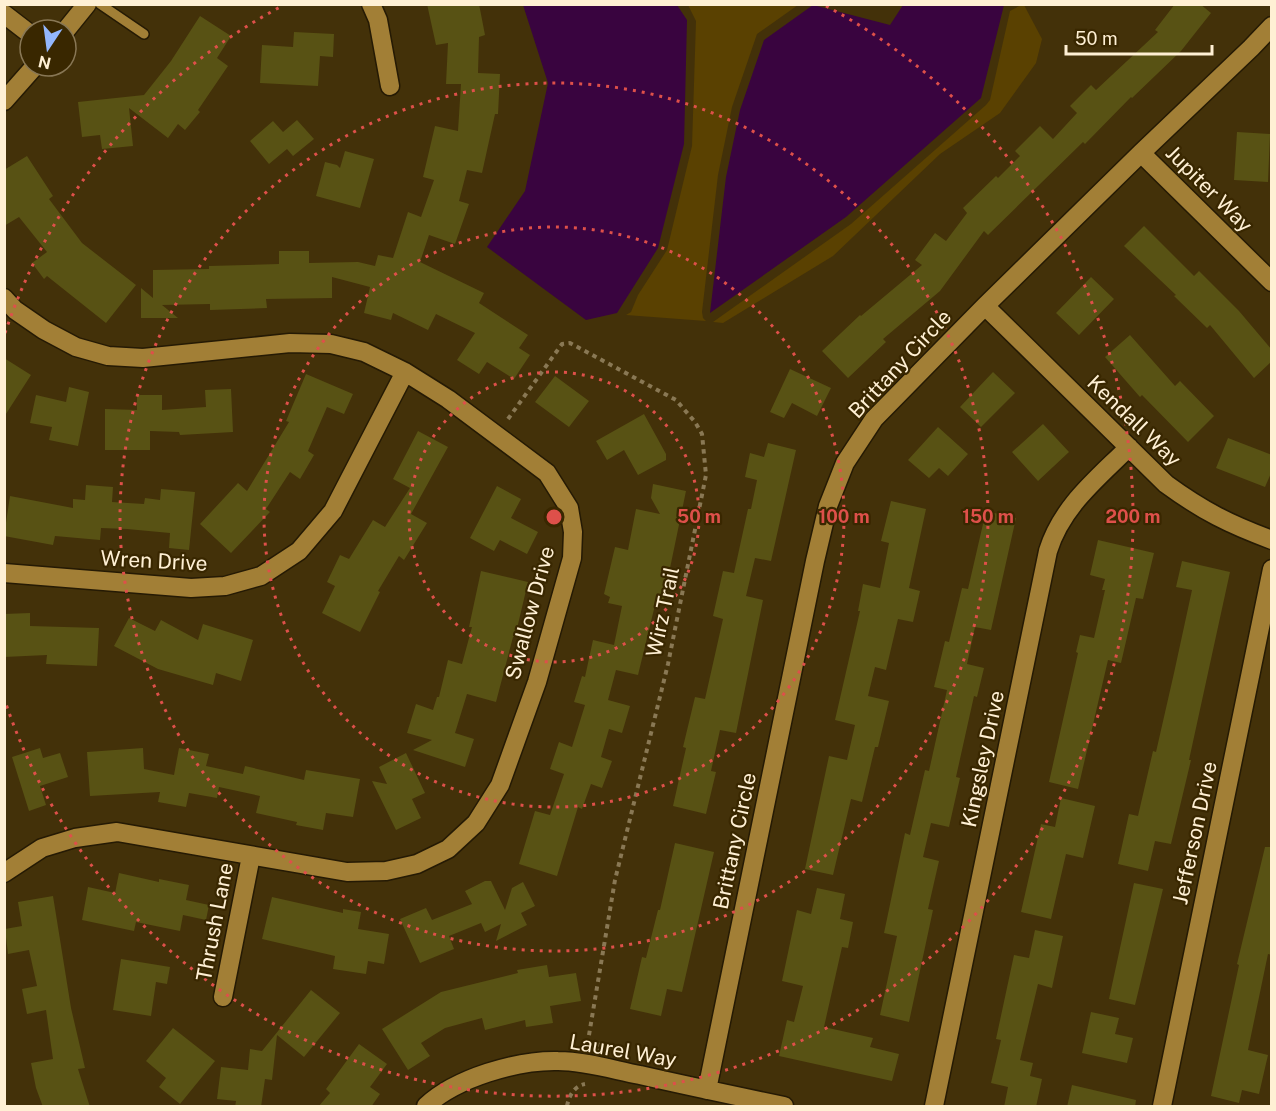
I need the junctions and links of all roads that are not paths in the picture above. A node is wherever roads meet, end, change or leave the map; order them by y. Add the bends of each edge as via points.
1 (87, 4) edge
2 (100, 4) edge
3 (371, 4) edge
4 (4, 14) edge
5 (76, 18) edge
6 (18, 25) edge
7 (1272, 26) edge
8 (144, 34) dead end
9 (24, 78) edge
10 (390, 86) dead end
11 (4, 101) edge
12 (1141, 153) junction
13 (1272, 282) edge
14 (4, 298) edge
15 (985, 306) junction
16 (405, 372) junction
17 (1129, 447) junction
18 (1272, 540) edge
19 (1272, 570) edge
20 (4, 573) edge
21 (251, 856) junction
22 (4, 873) edge
23 (223, 998) dead end
24 (707, 1090) junction
25 (426, 1107) edge
26 (784, 1107) edge
27 (934, 1107) edge
28 (1162, 1107) edge

1 - 5 street
2 - 8 lane
3 - 10 street via 378,20
4 - 6 street
7 - 12 street, Brittany Circle
9 - 11 street
12 - 13 street, Jupiter Way
12 - 15 street, Brittany Circle
14 - 16 street, Swallow Drive via 44,330 76,347 108,356 143,358 290,342 331,344 364,352
15 - 17 street, Kendall Way
15 - 24 street, Brittany Circle via 874,419 845,463 828,506
16 - 20 street, Wren Drive via 333,511 299,550 261,576 225,586 191,588
16 - 21 street, Swallow Drive via 547,473 569,508 572,558 537,681 500,785 476,823 448,849 417,864 386,871 347,872
17 - 18 street, Kendall Way via 1195,506
17 - 27 street, Kingsley Drive via 1067,511 1048,551
19 - 28 street, Jefferson Drive
21 - 22 street, Swallow Drive via 117,832 42,848
21 - 23 street, Thrush Lane
24 - 25 street, Laurel Way via 558,1061 517,1065 466,1080
24 - 26 street, Laurel Way

